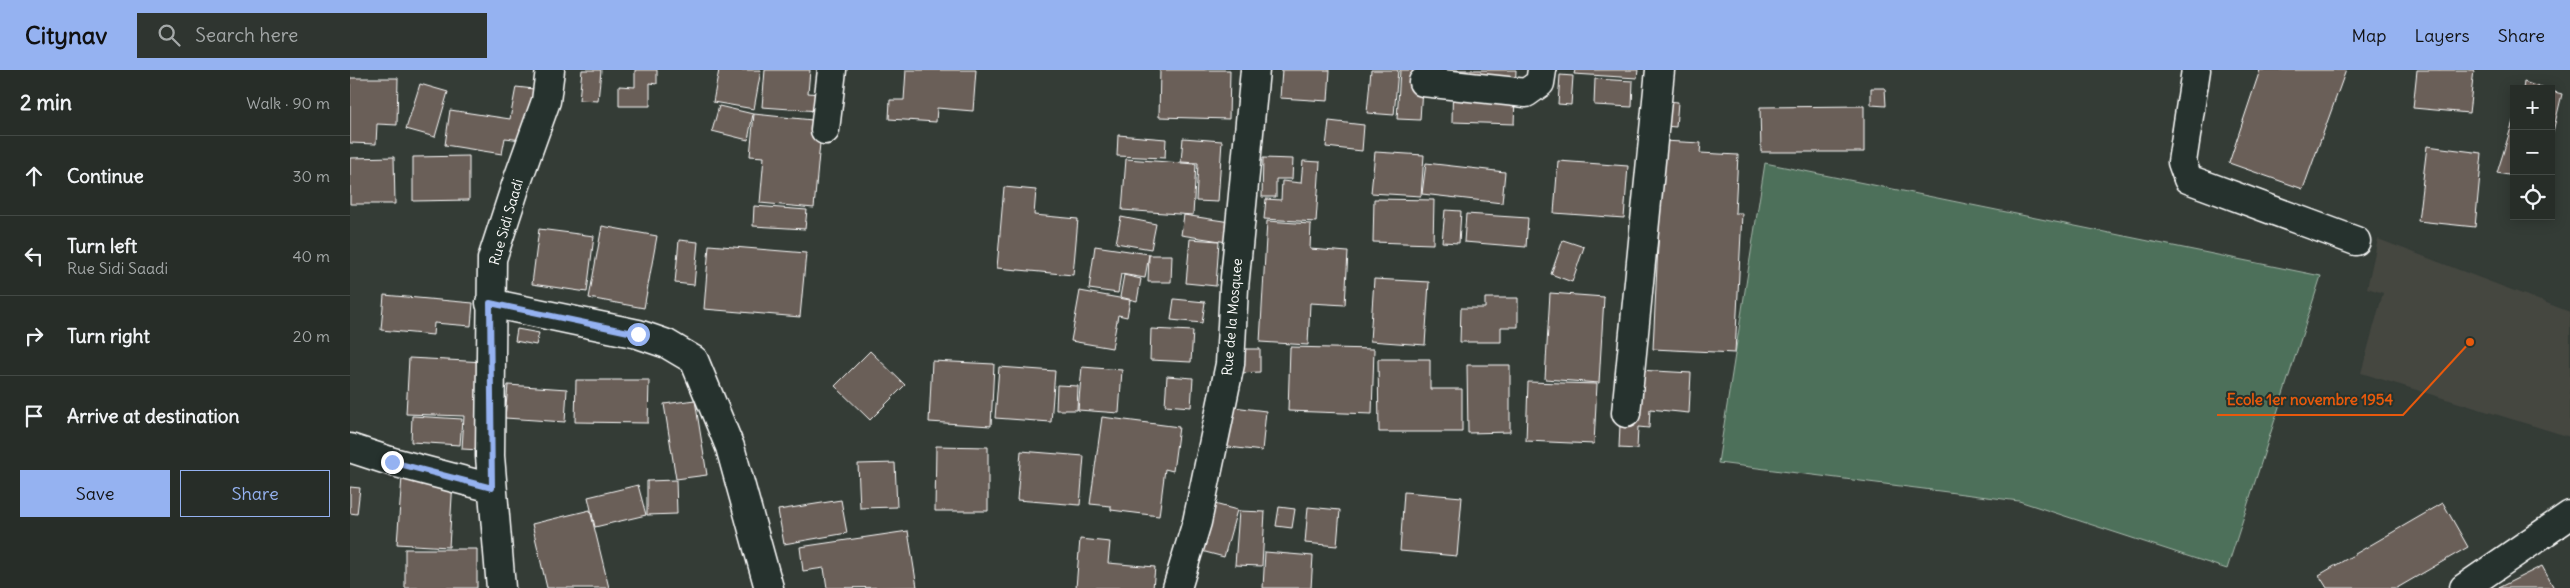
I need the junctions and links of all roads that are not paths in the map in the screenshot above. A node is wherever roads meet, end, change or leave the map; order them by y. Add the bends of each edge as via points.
1 (550, 70) edge
2 (832, 70) edge
3 (1255, 70) edge
4 (1542, 70) edge
5 (1660, 70) edge
6 (2196, 70) edge
7 (1423, 82) dead end
8 (824, 130) dead end
9 (2356, 241) dead end
10 (490, 303) junction
11 (1626, 413) dead end
12 (350, 448) edge
13 (492, 488) junction
14 (2570, 515) edge
15 (502, 588) edge
16 (769, 588) edge
17 (1177, 588) edge
18 (2464, 588) edge

1 - 10 street, Rue Sidi Saadi via 546,101 492,259
2 - 8 street
3 - 17 street, Rue de la Mosquee via 1230,364 1197,522
4 - 7 street via 1540,83 1526,93
5 - 11 street
6 - 9 street via 2182,162 2188,179
10 - 13 street, Rue Sidi Saadi
10 - 16 street via 638,334 667,344 694,360 730,447
12 - 13 street
13 - 15 street, Rue Sidi Saadi
14 - 18 street

